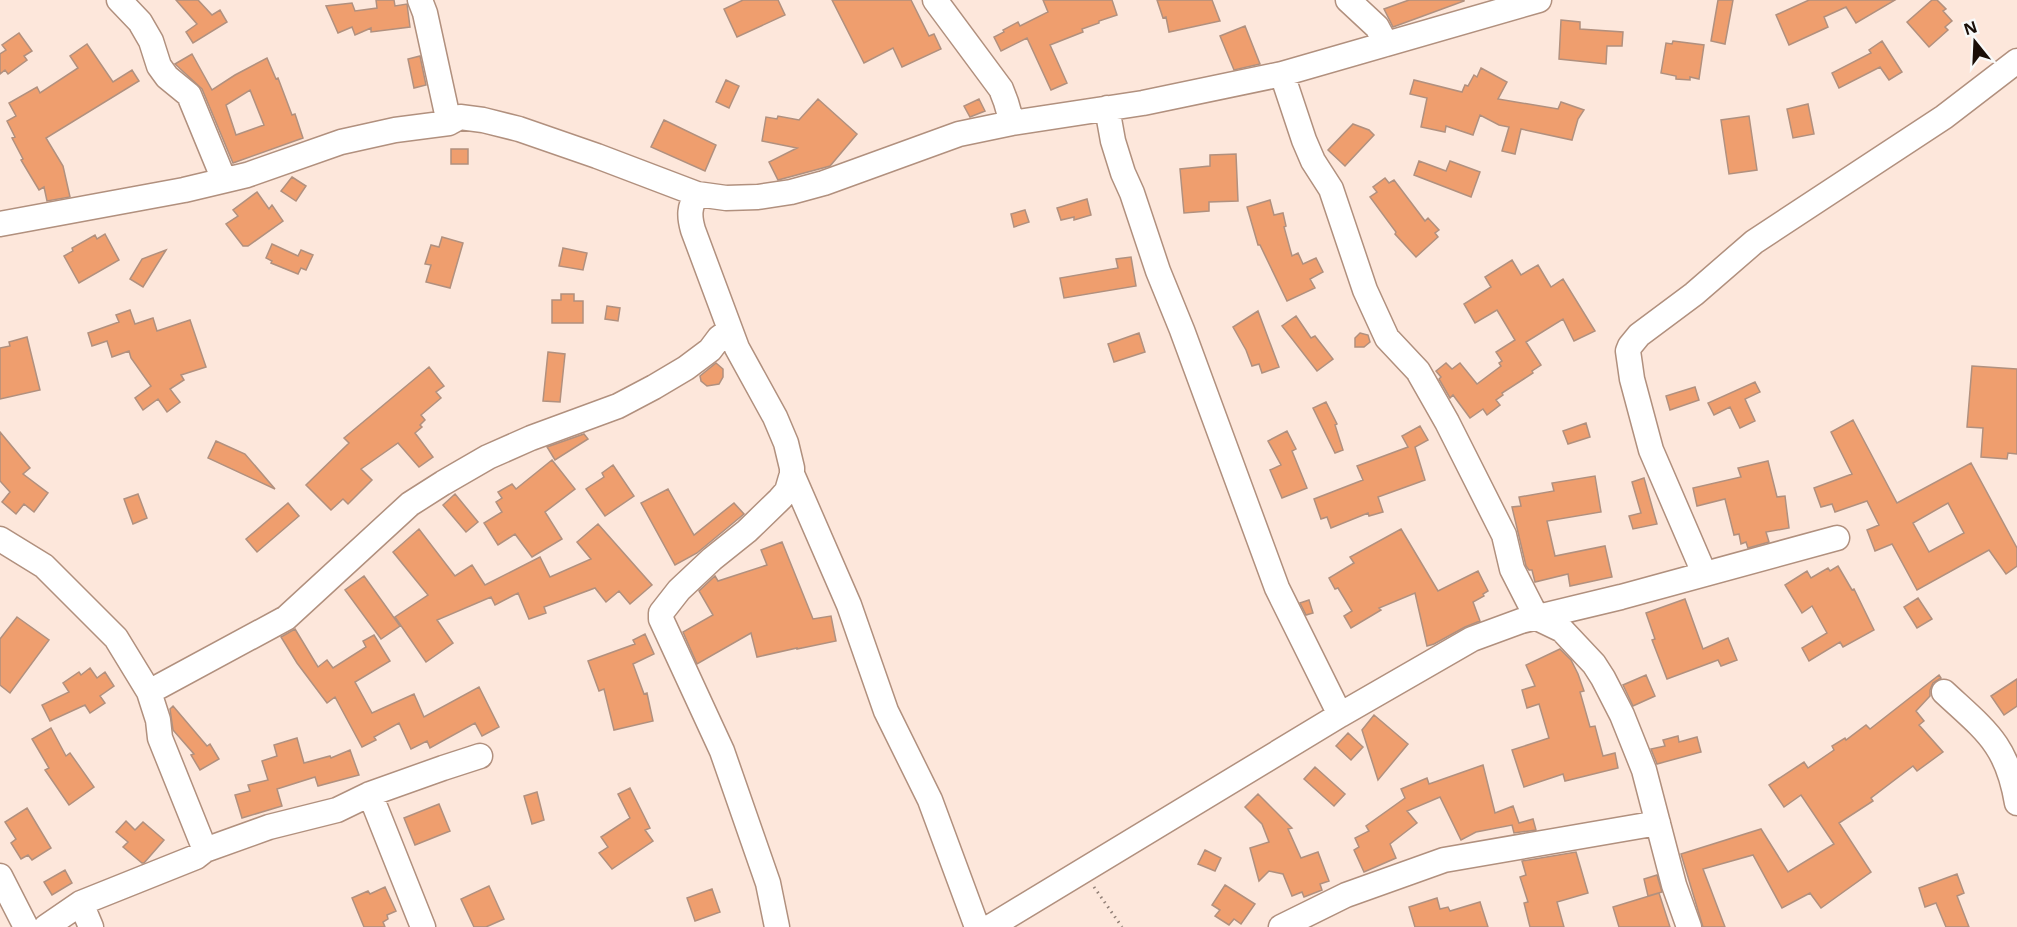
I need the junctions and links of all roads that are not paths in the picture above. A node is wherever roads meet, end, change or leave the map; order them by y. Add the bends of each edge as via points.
1 (119, 0) edge
2 (420, 0) edge
3 (935, 0) edge
4 (1348, 0) edge
5 (1539, 0) edge
6 (1386, 44) junction
7 (2017, 61) edge
8 (1282, 74) junction
9 (1107, 108) junction
10 (449, 123) junction
11 (1012, 123) junction
12 (224, 180) junction
13 (697, 194) junction
14 (0, 224) edge
15 (730, 330) junction
16 (792, 474) junction
17 (1837, 538) dead end
18 (0, 539) edge
19 (1704, 573) junction
20 (1537, 618) junction
21 (149, 692) junction
22 (1944, 692) dead end
23 (1340, 715) junction
24 (480, 756) dead end
25 (370, 794) junction
26 (2017, 803) edge
27 (1658, 823) junction
28 (204, 850) junction
29 (0, 876) edge
30 (81, 903) junction
31 (26, 927) edge
32 (46, 927) edge
33 (91, 927) edge
34 (423, 927) edge
35 (777, 927) edge
36 (977, 927) edge
37 (990, 927) edge
38 (1281, 927) edge
39 (1689, 927) edge

1 - 12 street via 140,22 167,77 189,95
2 - 10 street
3 - 11 street via 1001,89
4 - 6 street via 1377,27
5 - 6 street
6 - 8 street
7 - 19 street via 1944,117 1754,242 1630,346 1632,379 1651,450
8 - 9 street
8 - 20 street via 1304,140 1331,189 1365,290 1387,338 1418,371 1447,422 1504,535 1512,569
9 - 11 street
9 - 23 street via 1123,173 1276,588
10 - 12 street via 341,142
10 - 13 street via 460,117 519,129
11 - 13 street via 959,134 791,192 726,198
12 - 14 street
13 - 15 street via 689,216
15 - 16 street via 778,425
15 - 21 street via 686,368 654,387 618,406 509,447 443,483 410,504 286,618
16 - 35 street via 780,499 679,590 661,619 722,751 768,884
16 - 36 street via 849,605 886,711 930,800
17 - 19 street
18 - 21 street via 44,566 116,638
19 - 20 street
20 - 23 street via 1472,639
20 - 27 street via 1562,630 1603,678 1644,770
21 - 28 street via 160,738
22 - 26 street via 1996,743 2006,760
23 - 37 street
24 - 25 street
25 - 28 street via 338,810 269,827
25 - 34 street
27 - 38 street via 1444,860 1346,896
27 - 39 street
28 - 30 street via 196,857
29 - 31 street
30 - 32 street
30 - 33 street

